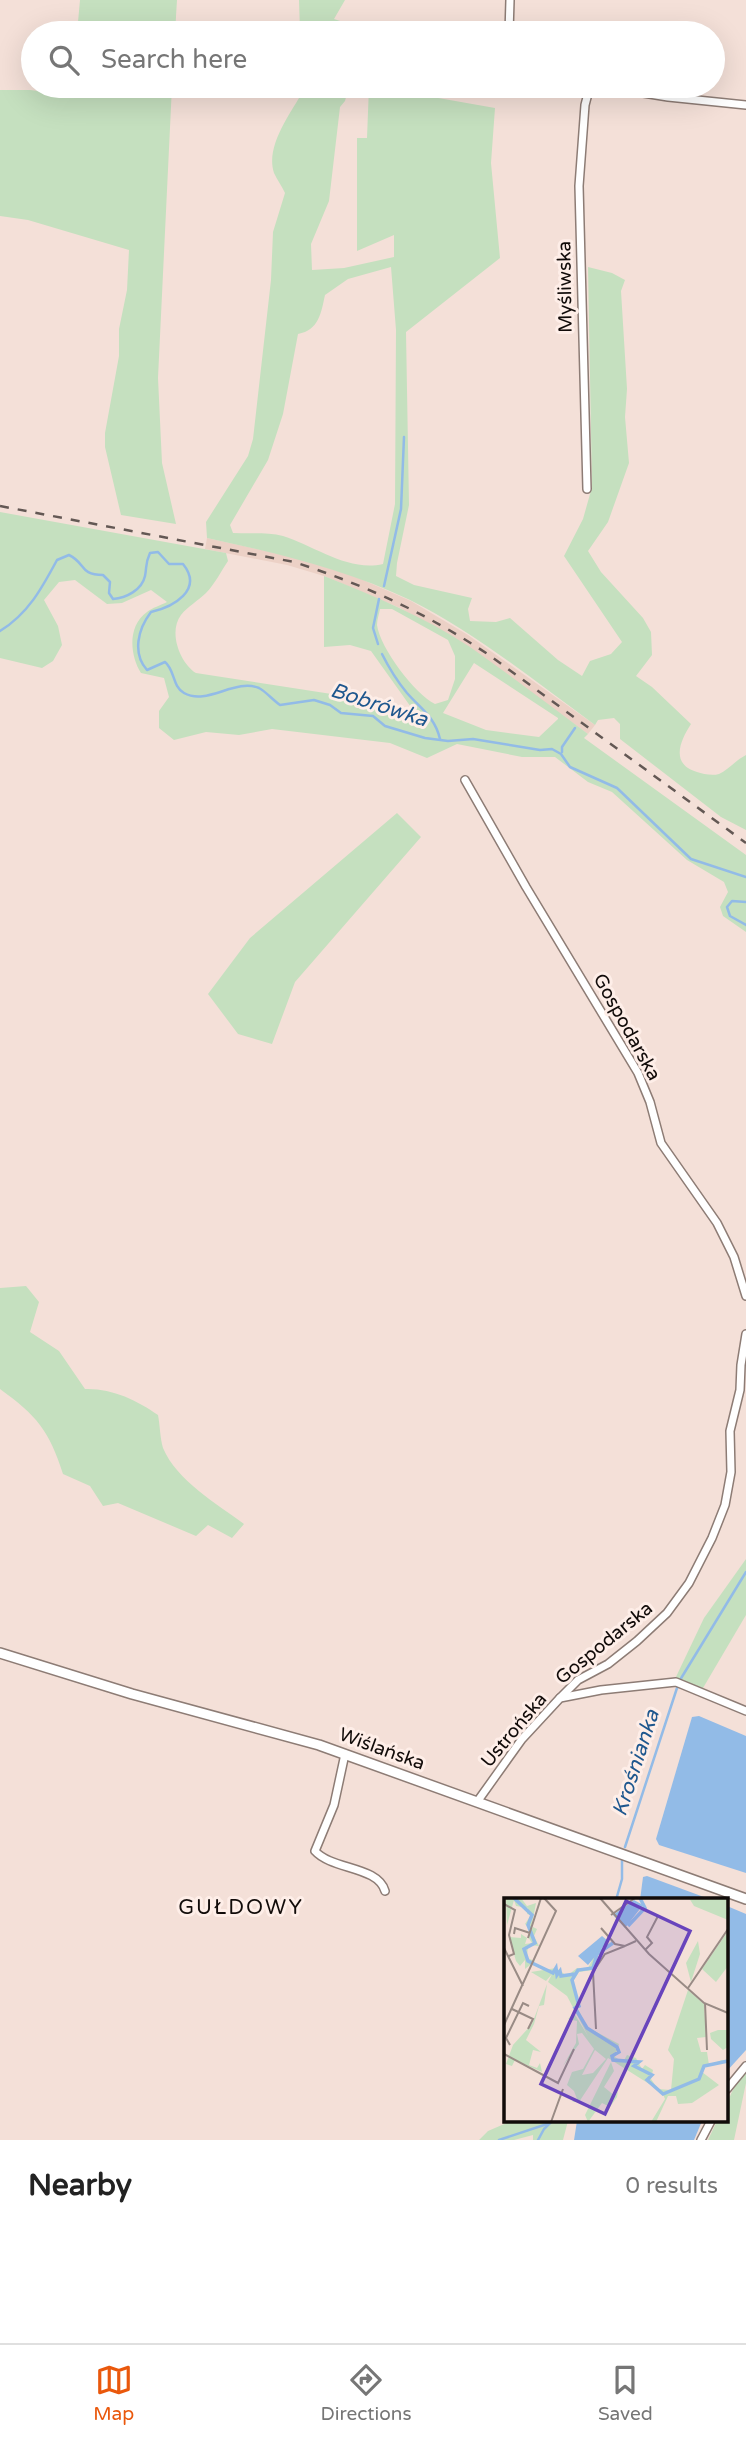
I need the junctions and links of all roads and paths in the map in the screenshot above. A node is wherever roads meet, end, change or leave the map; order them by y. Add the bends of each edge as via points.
1 (510, 0) edge
2 (509, 21) edge
3 (587, 98) edge
4 (680, 98) edge
5 (746, 104) edge
6 (587, 489) dead end
7 (465, 780) dead end
8 (746, 1296) edge
9 (746, 1334) edge
10 (0, 1653) edge
11 (560, 1698) junction
12 (746, 1711) edge
13 (345, 1754) junction
14 (477, 1802) junction
15 (385, 1891) dead end
16 (746, 1899) edge
17 (746, 2066) edge
18 (728, 2088) edge
19 (710, 2122) edge
20 (701, 2140) edge

1 - 2 street
3 - 6 street, Myśliwska via 579,186
4 - 5 street
7 - 8 street, Gospodarska via 638,1073 661,1143 717,1223
9 - 11 street, Gospodarska via 730,1431 729,1483 712,1538 667,1613
10 - 13 street, Wiślańska
11 - 12 street, Ustrońska via 679,1684
11 - 14 street, Ustrońska via 522,1740
13 - 14 street, Wiślańska
13 - 15 street via 334,1805 315,1851 326,1860 379,1879
14 - 16 street, Wiślańska
17 - 18 street
19 - 20 street

